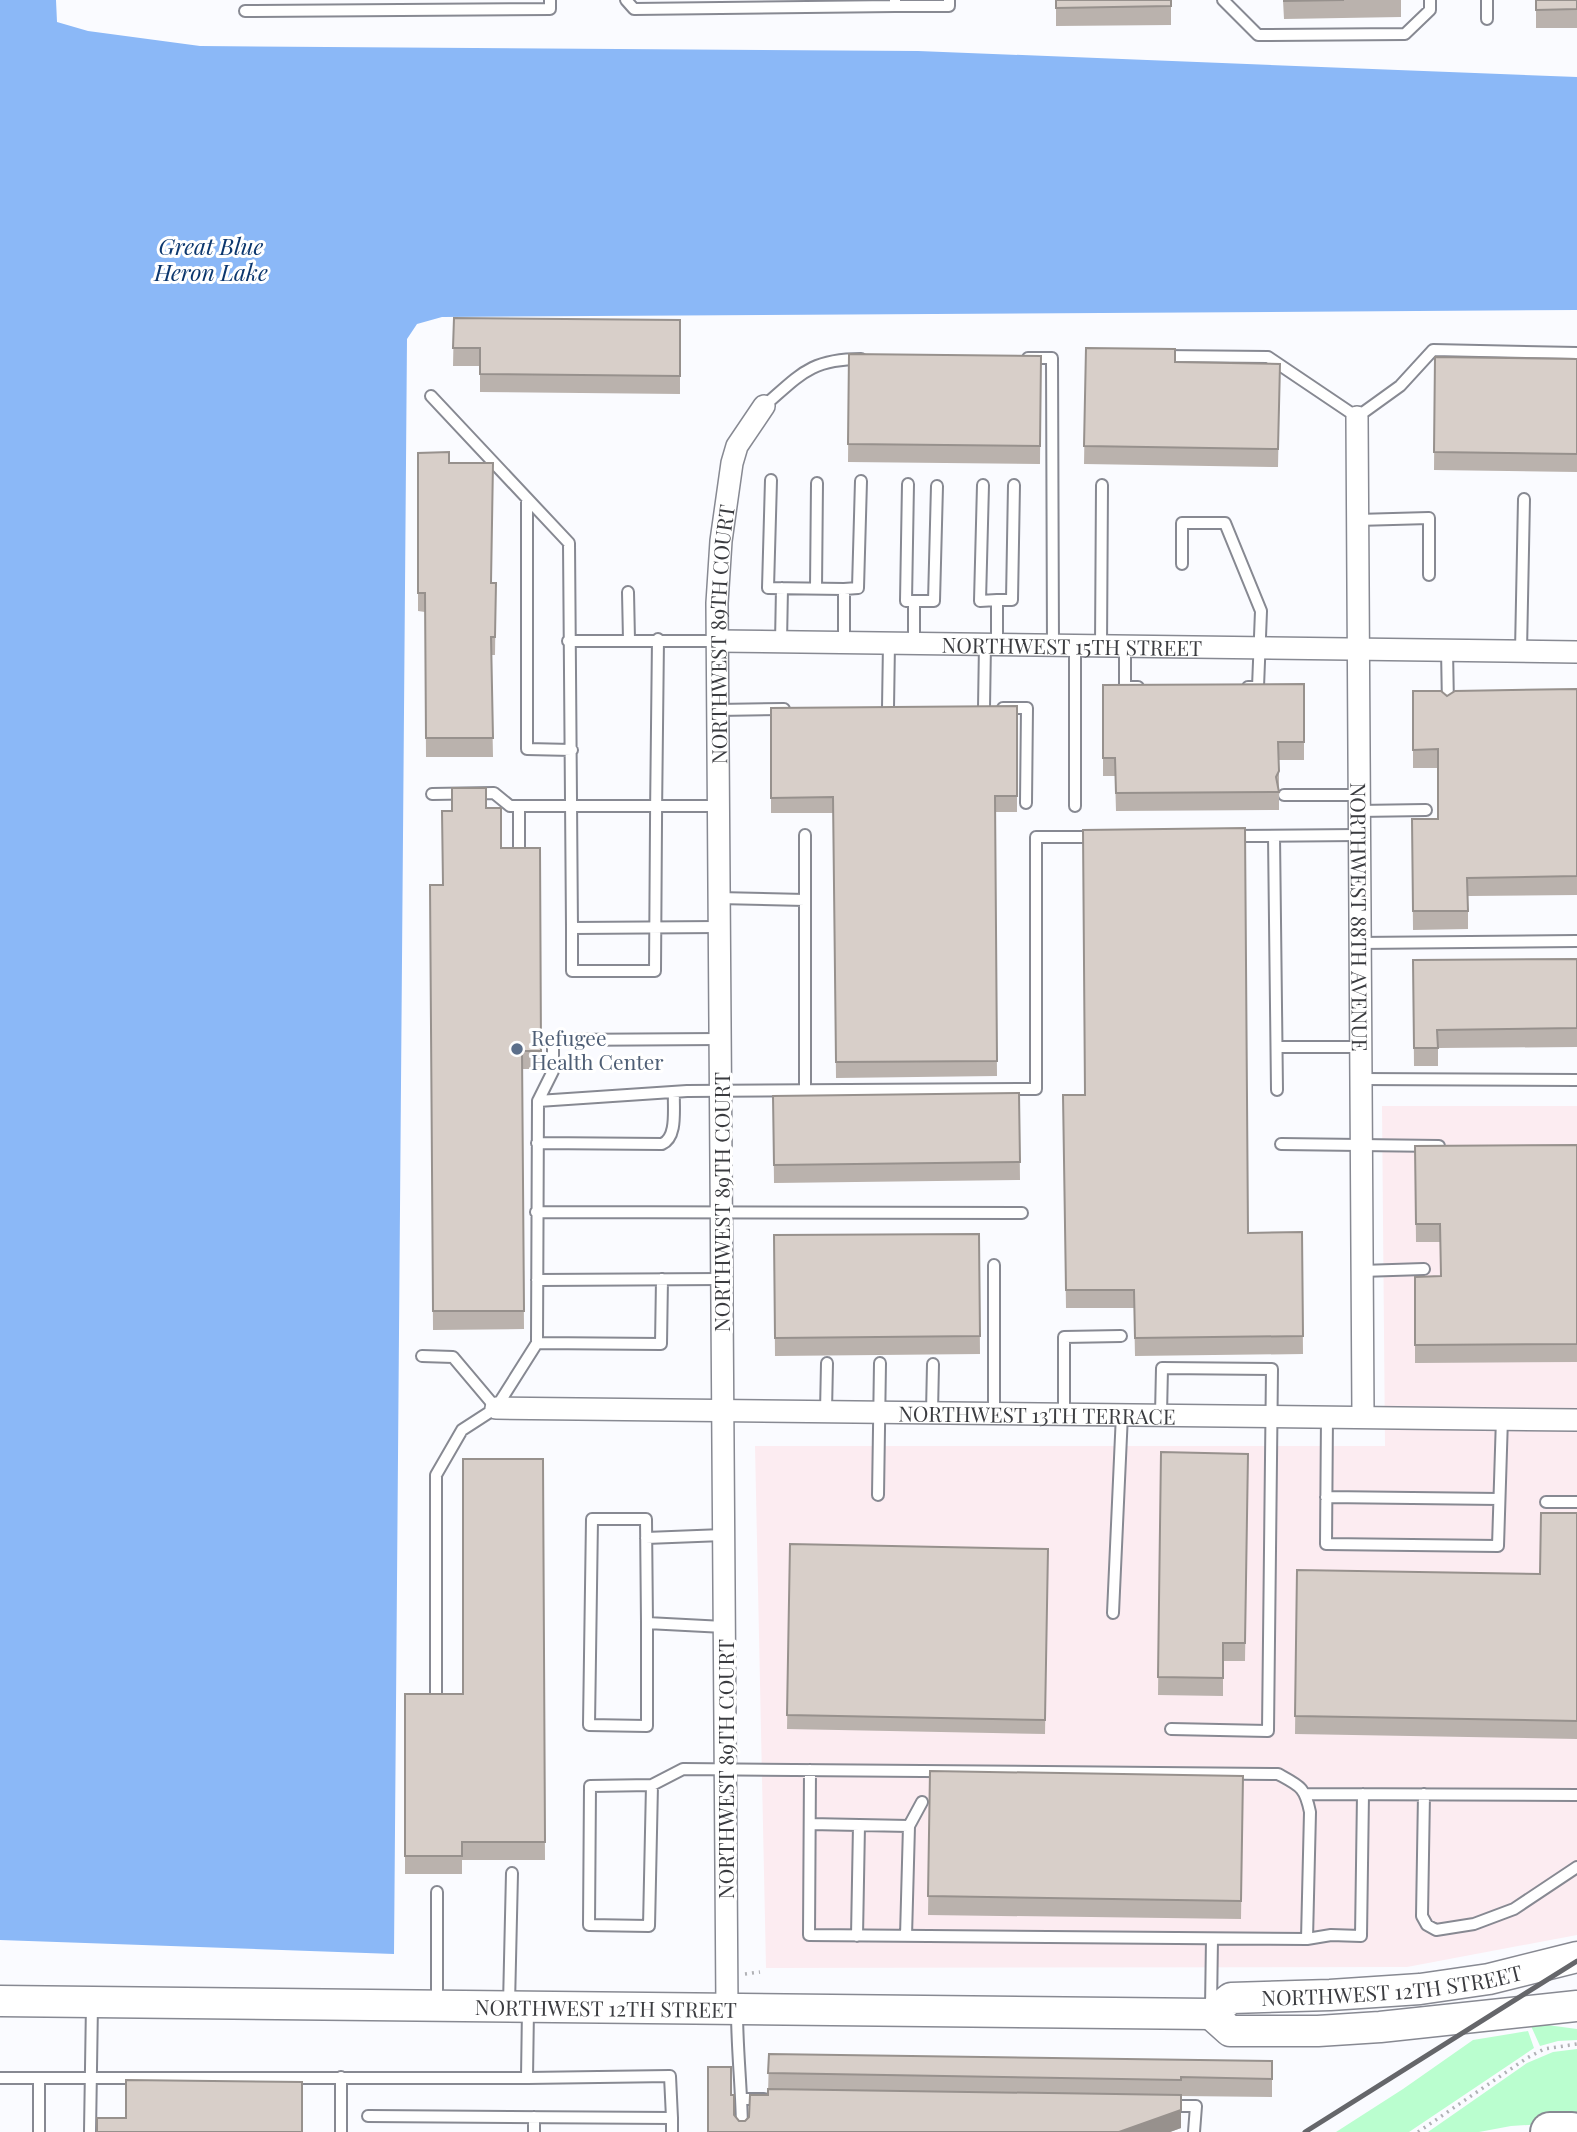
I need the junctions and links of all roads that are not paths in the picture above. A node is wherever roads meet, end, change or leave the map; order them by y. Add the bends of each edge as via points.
1 (550, 0) edge
2 (626, 0) edge
3 (949, 0) edge
4 (1223, 0) edge
5 (1430, 0) edge
6 (1487, 0) edge
7 (895, 3) edge
8 (771, 4) edge
9 (245, 11) dead end
10 (1487, 19) dead end
11 (1577, 353) edge
12 (1144, 355) edge
13 (1012, 358) edge
14 (877, 359) edge
15 (431, 396) dead end
16 (764, 406) joint
17 (1357, 417) junction
18 (771, 480) dead end
19 (861, 481) dead end
20 (817, 483) dead end
21 (908, 484) dead end
22 (983, 485) dead end
23 (1014, 485) dead end
24 (1102, 485) dead end
25 (937, 486) dead end
26 (527, 499) junction
27 (1524, 499) dead end
28 (1357, 520) junction
29 (1182, 564) dead end
30 (1429, 575) dead end
31 (782, 588) junction
32 (816, 588) junction
33 (844, 589) junction
34 (628, 592) dead end
35 (997, 600) junction
36 (914, 601) junction
37 (658, 639) junction
38 (629, 640) junction
39 (717, 640) junction
40 (568, 641) junction
41 (781, 642) junction
42 (844, 642) junction
43 (889, 643) junction
44 (914, 643) junction
45 (991, 644) junction
46 (1054, 645) junction
47 (1075, 645) junction
48 (1101, 646) junction
49 (1125, 646) junction
50 (1260, 648) junction
51 (1357, 648) junction
52 (1447, 649) junction
53 (1521, 651) junction
54 (1577, 652) edge
55 (1152, 687) edge
56 (1232, 687) edge
57 (1448, 706) edge
58 (875, 708) edge
59 (888, 708) junction
60 (902, 708) edge
61 (970, 708) edge
62 (984, 708) junction
63 (796, 709) edge
64 (717, 710) junction
65 (572, 750) junction
66 (432, 794) dead end
67 (1284, 795) dead end
68 (1026, 803) dead end
69 (1357, 803) junction
70 (519, 806) junction
71 (572, 806) junction
72 (656, 806) junction
73 (718, 806) junction
74 (1075, 806) dead end
75 (1426, 810) dead end
76 (805, 835) dead end
77 (1358, 835) junction
78 (1218, 836) edge
79 (1274, 836) junction
80 (1106, 837) edge
81 (519, 857) edge
82 (718, 898) junction
83 (805, 900) junction
84 (719, 927) junction
85 (572, 928) junction
86 (656, 928) junction
87 (1577, 941) edge
88 (1358, 943) junction
89 (720, 1039) junction
90 (1277, 1047) junction
91 (1359, 1047) junction
92 (1360, 1079) junction
93 (1577, 1080) edge
94 (1277, 1090) dead end
95 (805, 1091) junction
96 (720, 1092) junction
97 (674, 1093) junction
98 (538, 1101) junction
99 (537, 1143) junction
100 (1281, 1144) dead end
101 (1360, 1145) junction
102 (1455, 1146) edge
103 (536, 1212) junction
104 (721, 1213) junction
105 (1022, 1213) dead end
106 (994, 1265) dead end
107 (1424, 1269) dead end
108 (1361, 1271) junction
109 (662, 1279) junction
110 (722, 1279) junction
111 (537, 1280) junction
112 (1121, 1336) dead end
113 (537, 1343) junction
114 (422, 1356) dead end
115 (827, 1363) dead end
116 (880, 1363) dead end
117 (933, 1364) dead end
118 (496, 1408) junction
119 (723, 1410) junction
120 (826, 1411) junction
121 (880, 1412) junction
122 (932, 1412) junction
123 (995, 1413) junction
124 (1064, 1413) junction
125 (1122, 1414) junction
126 (1161, 1414) junction
127 (1271, 1415) junction
128 (1327, 1416) junction
129 (1363, 1416) junction
130 (1502, 1418) junction
131 (1577, 1420) edge
132 (878, 1495) dead end
133 (1326, 1497) junction
134 (1499, 1499) junction
135 (1546, 1502) dead end
136 (1577, 1502) edge
137 (723, 1535) junction
138 (646, 1538) junction
139 (1113, 1613) dead end
140 (647, 1623) junction
141 (724, 1627) junction
142 (436, 1698) edge
143 (1171, 1729) dead end
144 (726, 1769) junction
145 (810, 1770) junction
146 (652, 1785) junction
147 (1307, 1794) junction
148 (1363, 1794) junction
149 (1424, 1794) junction
150 (1577, 1795) edge
151 (922, 1802) dead end
152 (810, 1824) junction
153 (859, 1825) junction
154 (909, 1826) junction
155 (1577, 1867) edge
156 (512, 1874) dead end
157 (438, 1892) dead end
158 (857, 1936) junction
159 (906, 1936) junction
160 (1212, 1939) junction
161 (1307, 1939) junction
162 (1577, 1957) edge
163 (0, 2001) edge
164 (92, 2001) junction
165 (437, 2006) junction
166 (519, 2006) junction
167 (1577, 2006) edge
168 (732, 2008) junction
169 (1211, 2014) junction
170 (341, 2077) junction
171 (0, 2078) edge
172 (39, 2078) junction
173 (91, 2078) junction
174 (527, 2078) junction
175 (742, 2099) junction
176 (769, 2099) edge
177 (1155, 2106) edge
178 (368, 2116) dead end
179 (534, 2117) junction
180 (672, 2118) junction
181 (39, 2132) edge
182 (90, 2132) edge
183 (341, 2132) edge
184 (534, 2132) edge
185 (672, 2132) edge
186 (742, 2132) edge
187 (1194, 2132) edge
188 (1550, 2132) edge
189 (1572, 2132) edge

1 - 9 lane via 550,9
2 - 8 lane via 634,9
3 - 7 lane via 949,6
4 - 5 lane via 1258,35 1405,34 1430,10
6 - 10 lane
7 - 8 lane
11 - 17 lane via 1433,350 1400,386
12 - 17 lane via 1268,357
13 - 46 lane via 1052,358
14 - 16 lane via 836,359 807,369
15 - 26 lane
16 - 39 street, NORTHWEST 89TH COURT via 737,446 732,463 719,563
17 - 28 street, NORTHWEST 88TH AVENUE
18 - 31 lane via 768,589
19 - 33 lane via 858,589
20 - 32 lane
21 - 36 lane via 906,601
22 - 35 lane via 980,601
23 - 35 lane via 1012,600
24 - 48 lane
25 - 36 lane via 934,601
26 - 40 lane via 569,543
26 - 65 lane via 527,749
27 - 53 lane
28 - 30 lane via 1429,518
28 - 51 street, NORTHWEST 88TH AVENUE
29 - 50 lane via 1182,523 1225,523 1261,611
31 - 32 lane
31 - 41 lane
32 - 33 lane
33 - 42 lane
34 - 38 lane
35 - 45 lane
36 - 44 lane
37 - 38 lane, NORTHWEST 15TH STREET
37 - 39 lane, NORTHWEST 15TH STREET
37 - 72 lane
38 - 40 lane, NORTHWEST 15TH STREET
39 - 41 street, NORTHWEST 15TH STREET
39 - 64 street, NORTHWEST 89TH COURT
40 - 65 lane
41 - 42 street, NORTHWEST 15TH STREET
42 - 43 street, NORTHWEST 15TH STREET
43 - 44 street, NORTHWEST 15TH STREET
43 - 59 lane
44 - 45 street, NORTHWEST 15TH STREET
45 - 46 street, NORTHWEST 15TH STREET
45 - 62 lane
46 - 47 street, NORTHWEST 15TH STREET
47 - 48 street, NORTHWEST 15TH STREET
47 - 74 lane
48 - 49 street, NORTHWEST 15TH STREET
49 - 50 street, NORTHWEST 15TH STREET
49 - 55 lane via 1125,687
50 - 51 street, NORTHWEST 15TH STREET
50 - 56 lane via 1258,687
51 - 52 street, NORTHWEST 15TH STREET
51 - 69 street, NORTHWEST 88TH AVENUE
52 - 53 street, NORTHWEST 15TH STREET
52 - 57 lane
53 - 54 street, NORTHWEST 15TH STREET
58 - 59 lane
59 - 60 lane
61 - 62 lane
62 - 68 lane via 1027,708
63 - 64 lane
64 - 73 street, NORTHWEST 89TH COURT
65 - 71 lane
66 - 70 lane via 495,793 510,806
67 - 69 lane
69 - 75 lane
69 - 77 street, NORTHWEST 88TH AVENUE
70 - 71 lane
70 - 81 lane
71 - 72 lane
71 - 85 lane
72 - 73 lane
72 - 86 lane
73 - 82 street, NORTHWEST 89TH COURT
76 - 83 lane
77 - 79 lane
77 - 88 street, NORTHWEST 88TH AVENUE
78 - 79 lane
79 - 90 lane
80 - 95 lane via 1036,837 1036,1089
82 - 83 lane
82 - 84 street, NORTHWEST 89TH COURT
83 - 95 lane
84 - 86 lane
84 - 89 street, NORTHWEST 89TH COURT
85 - 86 lane
85 - 86 lane via 572,971 655,971
87 - 88 lane
88 - 91 street, NORTHWEST 88TH AVENUE
89 - 96 street, NORTHWEST 89TH COURT
89 - 98 lane via 553,1040 553,1071
90 - 91 lane
90 - 94 lane
91 - 92 street, NORTHWEST 88TH AVENUE
92 - 93 lane
92 - 101 street, NORTHWEST 88TH AVENUE
95 - 96 lane
96 - 97 lane
96 - 104 street, NORTHWEST 89TH COURT
97 - 98 lane
97 - 99 lane via 668,1141
98 - 99 lane
99 - 103 lane
100 - 101 lane
101 - 102 lane
101 - 108 street, NORTHWEST 88TH AVENUE
103 - 104 lane
103 - 111 lane
104 - 105 lane
104 - 110 street, NORTHWEST 89TH COURT
106 - 123 lane
107 - 108 lane
108 - 129 street, NORTHWEST 88TH AVENUE
109 - 110 lane
109 - 111 lane
109 - 113 lane via 661,1344
110 - 119 street, NORTHWEST 89TH COURT
111 - 113 lane
112 - 124 lane via 1064,1337
113 - 118 lane
114 - 118 lane via 453,1357
115 - 120 lane
116 - 121 lane
117 - 122 lane
118 - 119 street, NORTHWEST 13TH TERRACE
118 - 142 lane via 462,1430 436,1475
119 - 120 street, NORTHWEST 13TH TERRACE
119 - 137 street, NORTHWEST 89TH COURT
120 - 121 street, NORTHWEST 13TH TERRACE
121 - 122 street, NORTHWEST 13TH TERRACE
121 - 132 lane
122 - 123 street, NORTHWEST 13TH TERRACE
123 - 124 street, NORTHWEST 13TH TERRACE
124 - 125 street, NORTHWEST 13TH TERRACE
125 - 126 street, NORTHWEST 13TH TERRACE
125 - 139 lane
126 - 127 street, NORTHWEST 13TH TERRACE
126 - 127 lane via 1161,1368 1272,1369
127 - 128 street, NORTHWEST 13TH TERRACE
127 - 143 lane via 1268,1731
128 - 129 street, NORTHWEST 13TH TERRACE
128 - 133 lane
129 - 130 street, NORTHWEST 13TH TERRACE
130 - 131 street, NORTHWEST 13TH TERRACE
130 - 134 lane
133 - 134 lane
133 - 134 lane via 1326,1544 1498,1546
135 - 136 lane
137 - 138 lane
137 - 141 street, NORTHWEST 89TH COURT
138 - 140 lane
138 - 140 lane via 646,1519 592,1519 589,1725 647,1726
140 - 141 lane
141 - 144 street, NORTHWEST 89TH COURT
144 - 145 lane
144 - 146 lane via 683,1769
144 - 168 street, NORTHWEST 89TH COURT
145 - 147 lane via 1278,1774
145 - 152 lane
146 - 146 lane via 590,1786 589,1925 649,1926
147 - 148 lane
147 - 161 lane
148 - 149 lane
148 - 161 lane via 1361,1936
149 - 150 lane
149 - 155 lane via 1422,1916 1427,1926 1436,1930 1474,1924 1514,1909
151 - 154 lane
152 - 153 lane
152 - 158 lane via 809,1936
153 - 154 lane
153 - 158 lane
154 - 159 lane
156 - 166 lane
157 - 165 lane
158 - 159 lane
159 - 160 lane
160 - 161 lane
160 - 169 lane
162 - 169 main road, NORTHWEST 12TH STREET via 1489,1979 1420,1989 1231,1998
163 - 164 main road, NORTHWEST 12TH STREET
164 - 165 main road, NORTHWEST 12TH STREET
164 - 173 lane
165 - 166 main road, NORTHWEST 12TH STREET
166 - 168 main road, NORTHWEST 12TH STREET
166 - 174 lane
167 - 169 main road, NORTHWEST 12TH STREET via 1318,2031 1230,2031
168 - 169 main road, NORTHWEST 12TH STREET
168 - 175 lane
170 - 173 lane
170 - 174 lane
170 - 183 lane
171 - 172 lane
172 - 173 lane
172 - 181 lane
173 - 182 lane
174 - 180 lane via 670,2076
175 - 176 lane
175 - 186 lane
177 - 187 lane via 1196,2106
178 - 179 lane
179 - 180 lane
179 - 184 lane
180 - 185 lane
188 - 189 highway

